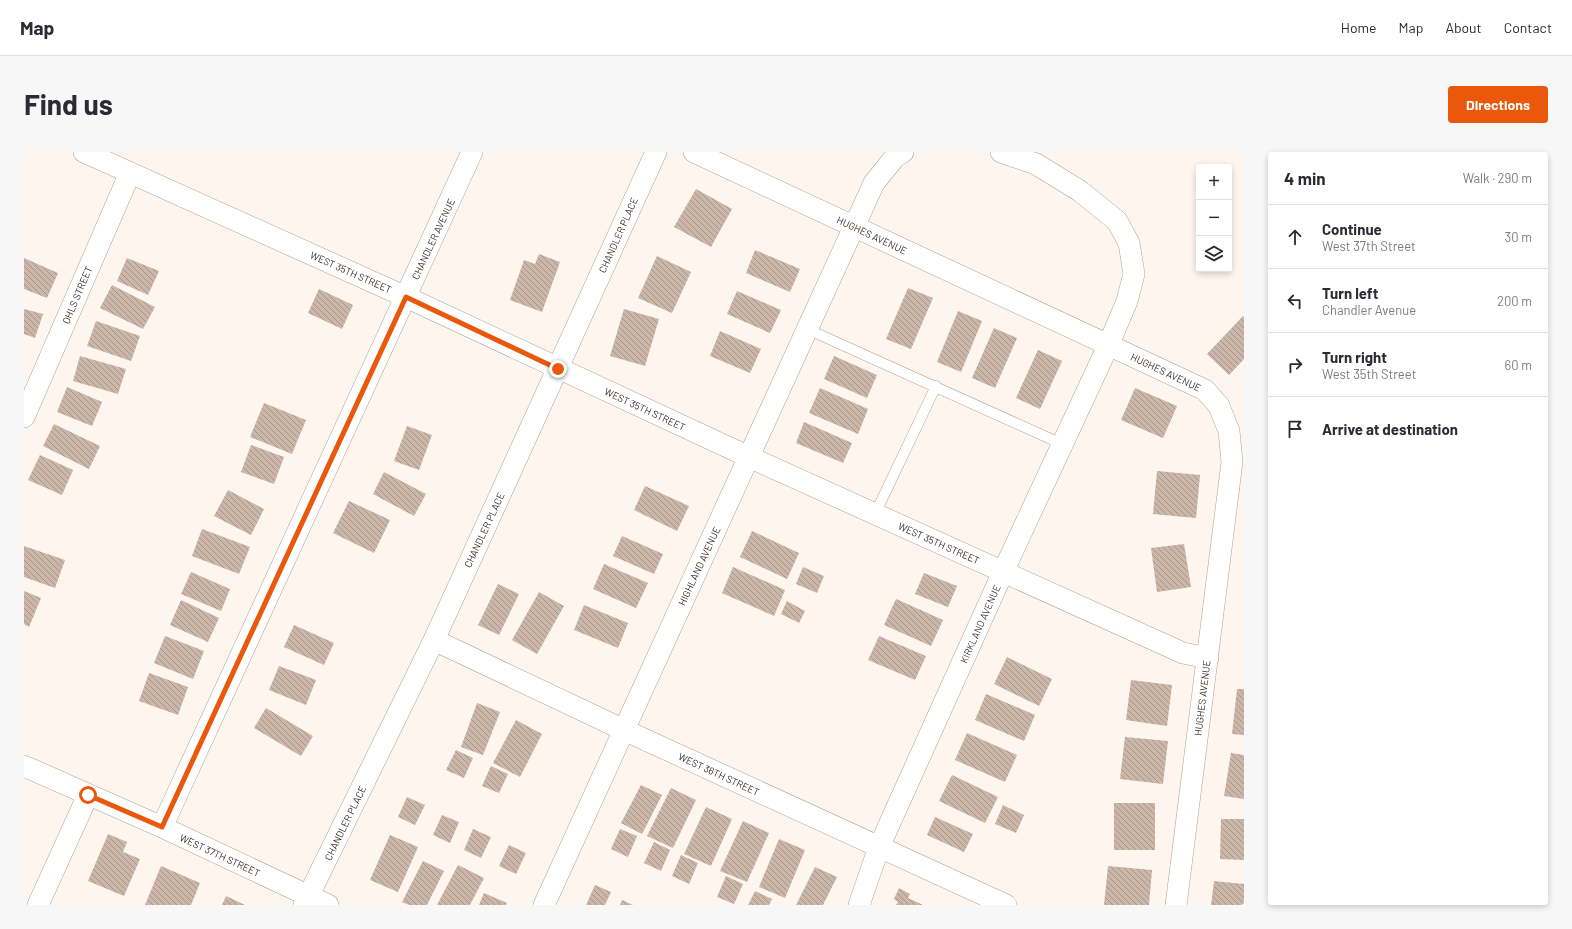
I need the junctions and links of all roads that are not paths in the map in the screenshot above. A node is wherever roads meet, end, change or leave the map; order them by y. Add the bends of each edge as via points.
1 (84, 152) edge
2 (472, 152) edge
3 (656, 152) edge
4 (694, 152) edge
5 (904, 152) edge
6 (1000, 152) edge
7 (130, 172) junction
8 (854, 227) junction
9 (406, 297) junction
10 (807, 329) junction
11 (1108, 346) junction
12 (558, 369) junction
13 (936, 386) junction
14 (24, 417) edge
15 (1062, 444) junction
16 (749, 457) junction
17 (875, 514) junction
18 (1003, 572) junction
19 (434, 640) junction
20 (1208, 658) junction
21 (624, 730) junction
22 (24, 766) edge
23 (88, 795) junction
24 (162, 827) junction
25 (879, 847) junction
26 (306, 901) edge
27 (38, 905) edge
28 (328, 905) edge
29 (544, 905) edge
30 (859, 905) edge
31 (1006, 905) edge
32 (1176, 905) edge

1 - 7 street, WEST 35TH STREET
2 - 9 street, CHANDLER AVENUE
3 - 12 street, CHANDLER PLACE
4 - 8 street, HUGHES AVENUE
5 - 8 street, HIGHLAND AVENUE via 895,157 874,183
6 - 11 street, KIRKLAND AVENUE via 1036,164 1080,191 1116,221 1128,243 1134,274 1127,301
7 - 9 street, WEST 35TH STREET
7 - 14 street, OHLS STREET
8 - 10 street, HIGHLAND AVENUE
8 - 11 street, HUGHES AVENUE
9 - 12 street, WEST 35TH STREET
9 - 24 street, CHANDLER AVENUE
10 - 13 lane
10 - 16 street, HIGHLAND AVENUE
11 - 15 street, KIRKLAND AVENUE
11 - 20 street, HUGHES AVENUE via 1205,390 1219,406 1229,431 1232,462
12 - 16 street, WEST 35TH STREET
12 - 19 street, CHANDLER PLACE
13 - 15 lane
13 - 17 lane
15 - 18 street, KIRKLAND AVENUE
16 - 17 street, WEST 35TH STREET
16 - 21 street, HIGHLAND AVENUE
17 - 18 street, WEST 35TH STREET
18 - 20 street, WEST 35TH STREET via 1183,653
18 - 25 street, KIRKLAND AVENUE
19 - 21 street, WEST 36TH STREET
19 - 26 street, CHANDLER PLACE
20 - 32 street, HUGHES AVENUE
21 - 25 street, WEST 36TH STREET
21 - 29 street, HIGHLAND AVENUE
22 - 23 street, WEST 37TH STREET
23 - 24 street, WEST 37TH STREET
23 - 27 street
24 - 26 street, WEST 37TH STREET
25 - 30 street, KIRKLAND AVENUE
25 - 31 street, WEST 36TH STREET
26 - 28 street, WEST 37TH STREET

